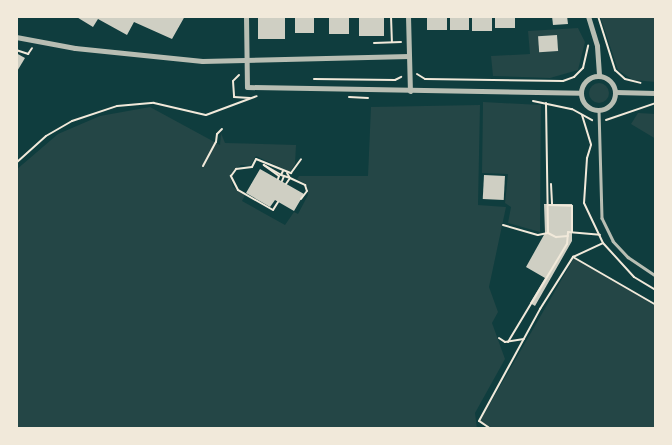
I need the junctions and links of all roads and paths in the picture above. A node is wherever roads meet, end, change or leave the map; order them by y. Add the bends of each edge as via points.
1 (246, 16) edge
2 (391, 16) edge
3 (408, 16) edge
4 (588, 16) edge
5 (598, 16) edge
6 (16, 37) edge
7 (374, 42) dead end
8 (392, 42) junction
9 (408, 42) junction
10 (588, 45) dead end
11 (32, 48) dead end
12 (16, 50) edge
13 (408, 56) junction
14 (247, 62) junction
15 (418, 74) dead end
16 (239, 75) dead end
17 (402, 75) dead end
18 (599, 76) junction
19 (310, 79) dead end
20 (646, 85) dead end
21 (410, 90) junction
22 (582, 92) junction
23 (616, 92) junction
24 (656, 93) edge
25 (261, 96) dead end
26 (340, 97) dead end
27 (251, 98) junction
28 (371, 98) dead end
29 (528, 101) dead end
30 (546, 103) junction
31 (656, 103) edge
32 (599, 110) junction
33 (600, 121) junction
34 (222, 129) dead end
35 (301, 159) dead end
36 (16, 163) edge
37 (204, 166) dead end
38 (283, 172) junction
39 (287, 173) junction
40 (283, 176) junction
41 (290, 178) junction
42 (278, 179) dead end
43 (282, 181) dead end
44 (286, 184) dead end
45 (552, 184) dead end
46 (301, 199) dead end
47 (278, 202) dead end
48 (548, 205) junction
49 (552, 205) junction
50 (503, 225) dead end
51 (548, 233) junction
52 (572, 233) junction
53 (600, 235) dead end
54 (568, 236) junction
55 (603, 243) dead end
56 (573, 257) junction
57 (656, 276) edge
58 (656, 305) edge
59 (499, 338) dead end
60 (525, 339) junction
61 (508, 342) junction
62 (491, 429) edge

1 - 14 street
2 - 8 path
3 - 9 street
4 - 18 street via 597,46
5 - 20 path via 615,70 626,79
6 - 14 street via 75,48 202,61
7 - 8 path
8 - 9 path
9 - 13 street
10 - 15 path via 583,68 574,77 563,81 425,79
11 - 12 path via 28,54
13 - 14 street
13 - 21 street
14 - 21 street via 247,87
16 - 27 path via 233,81 234,97
17 - 19 path via 395,80
18 - 22 street via 589,79
18 - 23 street via 612,83
21 - 22 street
22 - 32 street via 585,103
23 - 24 street
23 - 32 street via 609,106
25 - 27 path
26 - 28 path
27 - 36 path via 206,115 154,103 117,106 72,121 46,136
29 - 30 path
30 - 33 path
30 - 48 path
31 - 33 path
32 - 33 lane
33 - 57 lane via 599,197 604,223 628,258
34 - 37 path
35 - 39 path via 291,174
38 - 39 path
38 - 40 path
38 - 47 path via 256,159 252,166 236,170 231,176 238,190 274,210
39 - 41 path
40 - 41 path
40 - 42 path via 264,165 280,176
40 - 43 path
41 - 44 path
41 - 46 path via 305,186 307,191
45 - 49 path
48 - 49 path
48 - 51 path
49 - 52 path via 572,206
50 - 51 path via 538,235
51 - 54 path via 556,237
52 - 53 path
52 - 54 path
54 - 61 path via 567,244
55 - 56 path
56 - 58 path
56 - 60 path
59 - 61 path
60 - 61 path
60 - 62 path via 478,421

